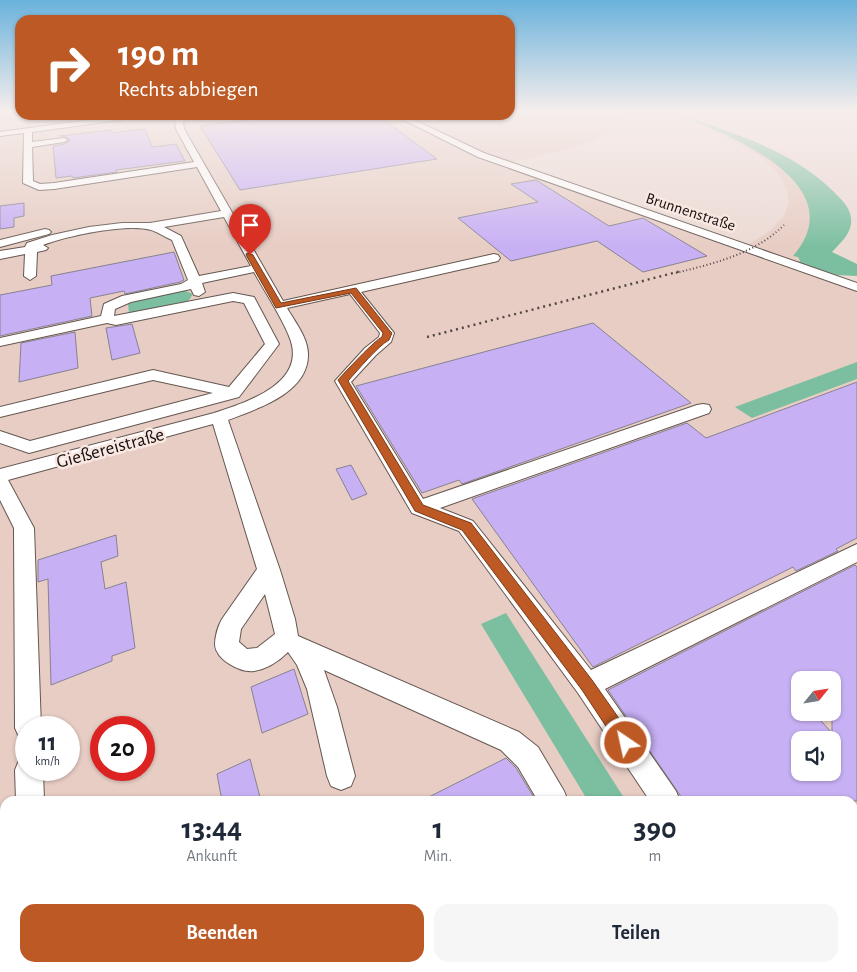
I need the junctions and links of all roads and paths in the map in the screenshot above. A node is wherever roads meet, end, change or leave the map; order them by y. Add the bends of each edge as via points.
1 (28, 157) edge
2 (196, 157) edge
3 (488, 157) edge
4 (200, 164) junction
5 (227, 213) junction
6 (138, 228) junction
7 (0, 244) edge
8 (30, 250) junction
9 (0, 255) edge
10 (494, 258) dead end
11 (257, 268) junction
12 (30, 276) dead end
13 (836, 280) junction
14 (857, 280) edge
15 (195, 281) junction
16 (857, 287) edge
17 (353, 290) junction
18 (202, 303) junction
19 (279, 306) junction
20 (106, 319) junction
21 (0, 342) edge
22 (233, 393) junction
23 (703, 409) dead end
24 (0, 412) edge
25 (219, 417) junction
26 (0, 437) edge
27 (0, 476) edge
28 (0, 482) edge
29 (419, 508) junction
30 (857, 552) edge
31 (269, 570) junction
32 (292, 641) junction
33 (587, 685) junction
34 (28, 716) edge
35 (341, 776) dead end
36 (29, 781) edge
37 (30, 796) edge
38 (551, 796) edge
39 (663, 796) edge

1 - 4 street via 28,183 39,187
2 - 4 street
3 - 13 street, Brunnenstraße
4 - 5 street
5 - 6 street
5 - 11 street
6 - 7 lane via 120,221 104,222 25,236
6 - 8 street
6 - 15 street via 177,238
8 - 9 street
8 - 12 street
10 - 17 street
11 - 15 street
11 - 19 street
13 - 14 street, Brunnenstraße
13 - 16 street, Brunnenstraße
15 - 18 lane
15 - 20 street via 185,287 127,299 109,307
17 - 19 street
17 - 29 lane via 387,333 386,338 378,342 343,380
18 - 20 street via 116,321
18 - 22 street via 233,297 249,300 272,344
19 - 25 street, Gießereistraße via 301,348 298,370 273,394 252,406
20 - 21 street
22 - 24 street via 153,375
22 - 26 street via 29,447
23 - 29 street
25 - 27 street, Gießereistraße
25 - 31 street
28 - 34 street via 24,528
29 - 33 lane via 466,526
30 - 33 street
31 - 32 street
31 - 32 street via 230,626 227,646 240,658 250,660 271,654
32 - 35 street via 304,653 312,672
32 - 38 street via 510,741 528,757
33 - 39 lane
36 - 37 lane

